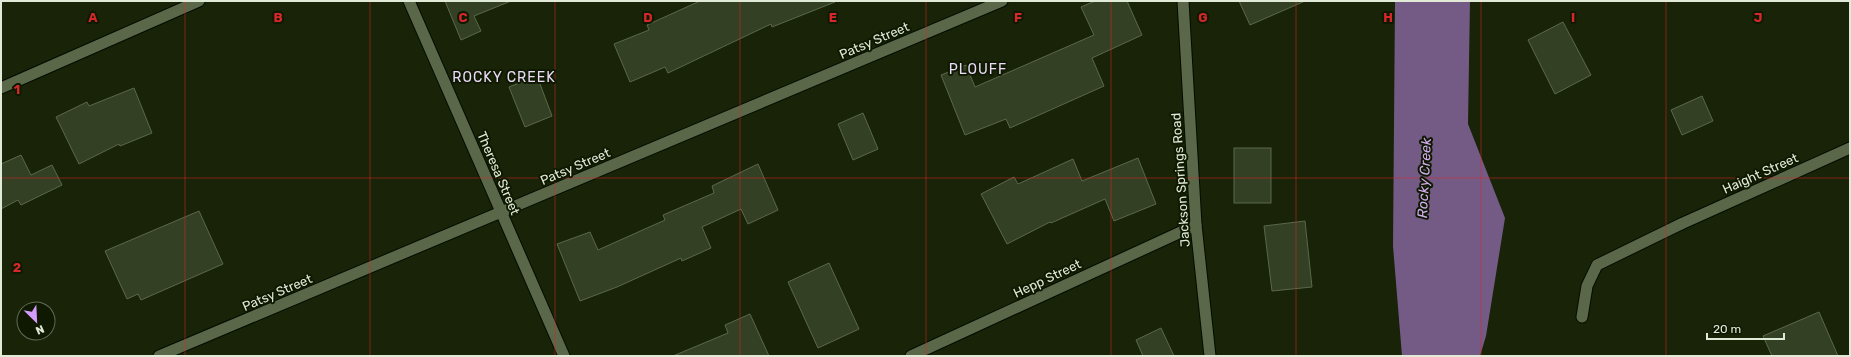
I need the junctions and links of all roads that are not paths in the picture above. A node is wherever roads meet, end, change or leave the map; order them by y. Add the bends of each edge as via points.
1 (199, 1) edge
2 (410, 1) edge
3 (1002, 1) edge
4 (1183, 1) edge
5 (185, 3) edge
6 (1, 88) edge
7 (1850, 148) edge
8 (502, 212) junction
9 (1196, 225) junction
10 (1582, 317) dead end
11 (160, 356) edge
12 (564, 356) edge
13 (911, 356) edge
14 (1210, 356) edge

1 - 5 street
2 - 8 street, Theresa Street
3 - 8 street, Patsy Street
4 - 9 street, Jackson Springs Road
5 - 6 street
7 - 10 street, Haight Street via 1597,265 1587,286
8 - 11 street, Patsy Street
8 - 12 street, Theresa Street
9 - 13 street, Hepp Street
9 - 14 street, Jackson Springs Road

